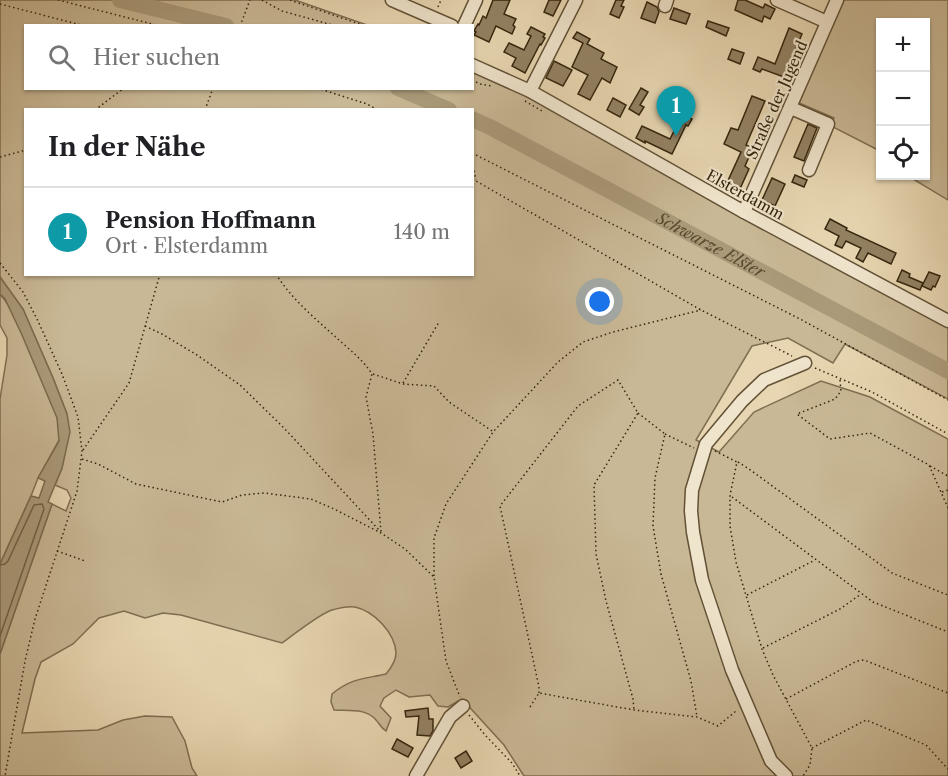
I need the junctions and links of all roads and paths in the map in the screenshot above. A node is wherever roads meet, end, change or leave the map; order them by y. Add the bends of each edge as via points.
1 (58, 0) edge
2 (250, 0) edge
3 (261, 0) edge
4 (290, 0) edge
5 (392, 0) edge
6 (476, 0) edge
7 (576, 0) edge
8 (777, 0) edge
9 (837, 0) edge
10 (0, 4) edge
11 (827, 22) junction
12 (77, 24) edge
13 (152, 24) edge
14 (241, 24) edge
15 (329, 24) edge
16 (359, 24) edge
17 (447, 24) edge
18 (465, 24) edge
19 (474, 66) edge
20 (121, 90) edge
21 (212, 90) edge
22 (323, 90) edge
23 (530, 92) junction
24 (97, 108) edge
25 (206, 108) edge
26 (374, 108) edge
27 (791, 108) junction
28 (24, 151) edge
29 (474, 154) edge
30 (0, 157) edge
31 (809, 170) dead end
32 (474, 172) edge
33 (476, 181) joint
34 (744, 212) junction
35 (0, 263) edge
36 (159, 276) edge
37 (277, 276) edge
38 (701, 310) junction
39 (948, 321) edge
40 (439, 322) dead end
41 (145, 326) junction
42 (805, 363) junction
43 (372, 374) junction
44 (840, 379) junction
45 (403, 384) junction
46 (948, 400) edge
47 (638, 413) junction
48 (493, 432) junction
49 (665, 434) junction
50 (948, 434) edge
51 (82, 451) junction
52 (704, 452) junction
53 (82, 459) junction
54 (737, 462) junction
55 (929, 465) junction
56 (948, 476) edge
57 (948, 490) edge
58 (941, 493) junction
59 (730, 495) junction
60 (948, 508) edge
61 (381, 533) junction
62 (57, 551) junction
63 (816, 560) junction
64 (85, 561) dead end
65 (434, 577) junction
66 (861, 593) junction
67 (746, 595) junction
68 (948, 595) edge
69 (948, 632) edge
70 (762, 649) junction
71 (539, 693) junction
72 (948, 693) edge
73 (785, 700) junction
74 (747, 704) junction
75 (463, 706) junction
76 (530, 707) dead end
77 (634, 710) junction
78 (697, 717) junction
79 (812, 748) junction
80 (948, 769) edge
81 (5, 776) edge
82 (416, 776) edge
83 (520, 776) edge
84 (786, 776) edge
85 (803, 776) edge

1 - 13 path
2 - 14 path
3 - 15 path via 282,11
4 - 16 path
5 - 17 street
6 - 18 street
7 - 23 street
8 - 11 street
9 - 11 street, Straße der Jugend
10 - 12 path
11 - 27 street, Straße der Jugend
19 - 23 street, Elsterdamm
20 - 24 path
21 - 25 path
22 - 26 path
23 - 34 street, Elsterdamm
27 - 31 street via 828,124
27 - 34 street, Straße der Jugend
28 - 30 path
29 - 46 path via 800,319
32 - 33 path
33 - 38 path
34 - 39 street, Elsterdamm
35 - 51 path via 23,292 62,374 78,417
36 - 41 path
37 - 43 path via 318,321 365,362
38 - 42 path
38 - 48 path via 583,342 558,362
40 - 45 path
41 - 51 path via 129,383
41 - 61 path via 240,385
42 - 44 path
42 - 52 street via 764,380 735,409 706,444
43 - 45 path
43 - 61 path via 366,397
44 - 50 path
44 - 55 path via 841,391 836,399 797,414 830,439 870,433
45 - 48 path via 434,386 448,402
47 - 49 path
47 - 71 path via 618,380 578,406 500,506
47 - 77 path via 594,485 596,554
48 - 65 path via 446,504 434,538
49 - 52 path
49 - 78 path via 655,478 653,526
51 - 53 path
52 - 54 path via 712,450
52 - 74 street via 692,490 693,532 702,580
53 - 61 path via 136,483 222,502 264,493 311,499
53 - 62 path via 77,491
54 - 59 path
54 - 68 path via 892,573
55 - 56 path
55 - 58 path
57 - 58 path
58 - 60 path
59 - 63 path
59 - 67 path via 730,526
61 - 65 path via 405,549
62 - 64 path
62 - 81 path via 25,661
63 - 66 path
63 - 67 path
65 - 75 path via 446,661
66 - 69 path via 873,602
66 - 70 path via 840,609
67 - 70 path
70 - 73 path
71 - 76 path
71 - 77 path
72 - 73 path via 864,660
73 - 79 path
74 - 78 path via 718,726
74 - 84 street via 771,761
75 - 82 street via 450,717
75 - 83 path
77 - 78 path
79 - 80 path via 866,720 926,745
79 - 85 path via 810,765

